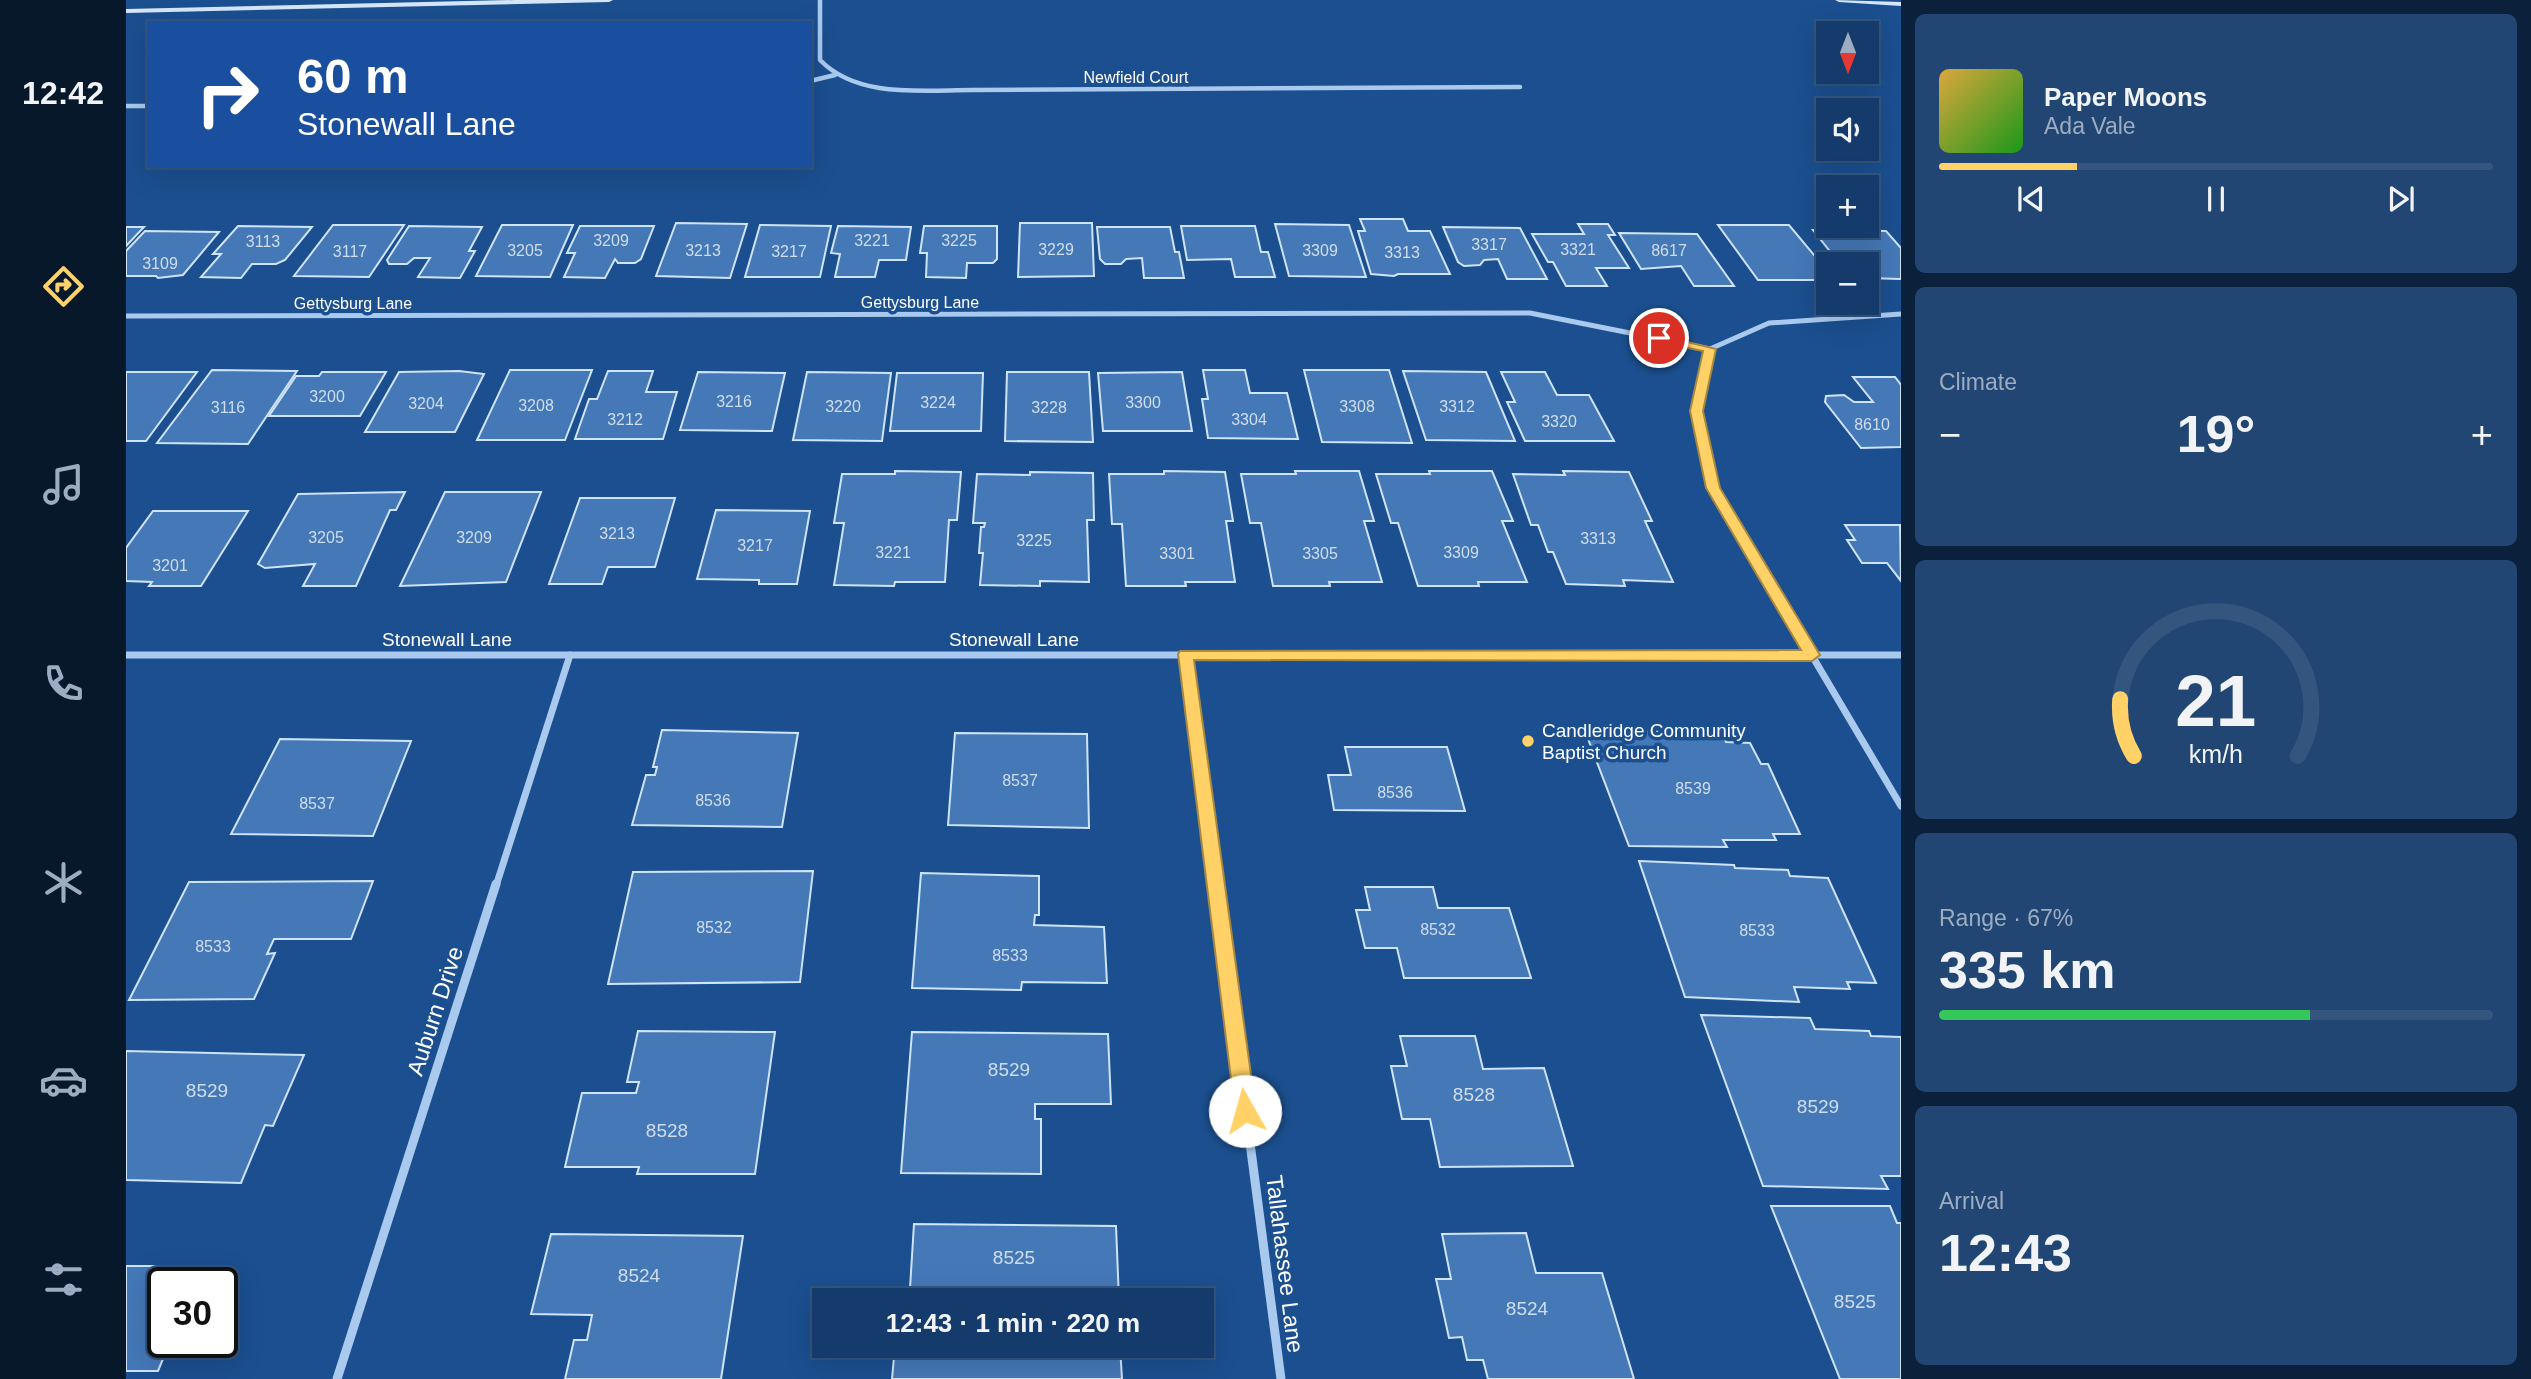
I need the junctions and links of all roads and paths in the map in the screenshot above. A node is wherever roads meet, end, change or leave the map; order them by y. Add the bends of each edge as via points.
1 (609, 0) edge
2 (820, 0) edge
3 (1839, 0) edge
4 (488, 2) edge
5 (1901, 4) edge
6 (126, 11) edge
7 (835, 75) junction
8 (812, 81) edge
9 (1520, 87) dead end
10 (126, 106) edge
11 (147, 106) edge
12 (1901, 314) edge
13 (126, 316) edge
14 (1710, 349) junction
15 (126, 654) edge
16 (570, 654) junction
17 (1185, 654) junction
18 (1812, 655) junction
19 (1901, 655) edge
20 (1901, 806) edge
21 (337, 1379) edge
22 (1281, 1379) edge

1 - 4 main road
2 - 7 street via 820,60
3 - 5 main road
4 - 6 main road
7 - 8 street
7 - 9 street, Newfield Court via 914,89
10 - 11 street
12 - 14 street via 1769,323
13 - 14 street, Gettysburg Lane via 1530,313
14 - 18 street via 1696,411 1713,488
15 - 16 street, Stonewall Lane
16 - 17 street, Stonewall Lane
16 - 21 street, Auburn Drive
17 - 18 street, Stonewall Lane
17 - 22 street, Tallahassee Lane
18 - 19 street, Stonewall Lane
18 - 20 street

